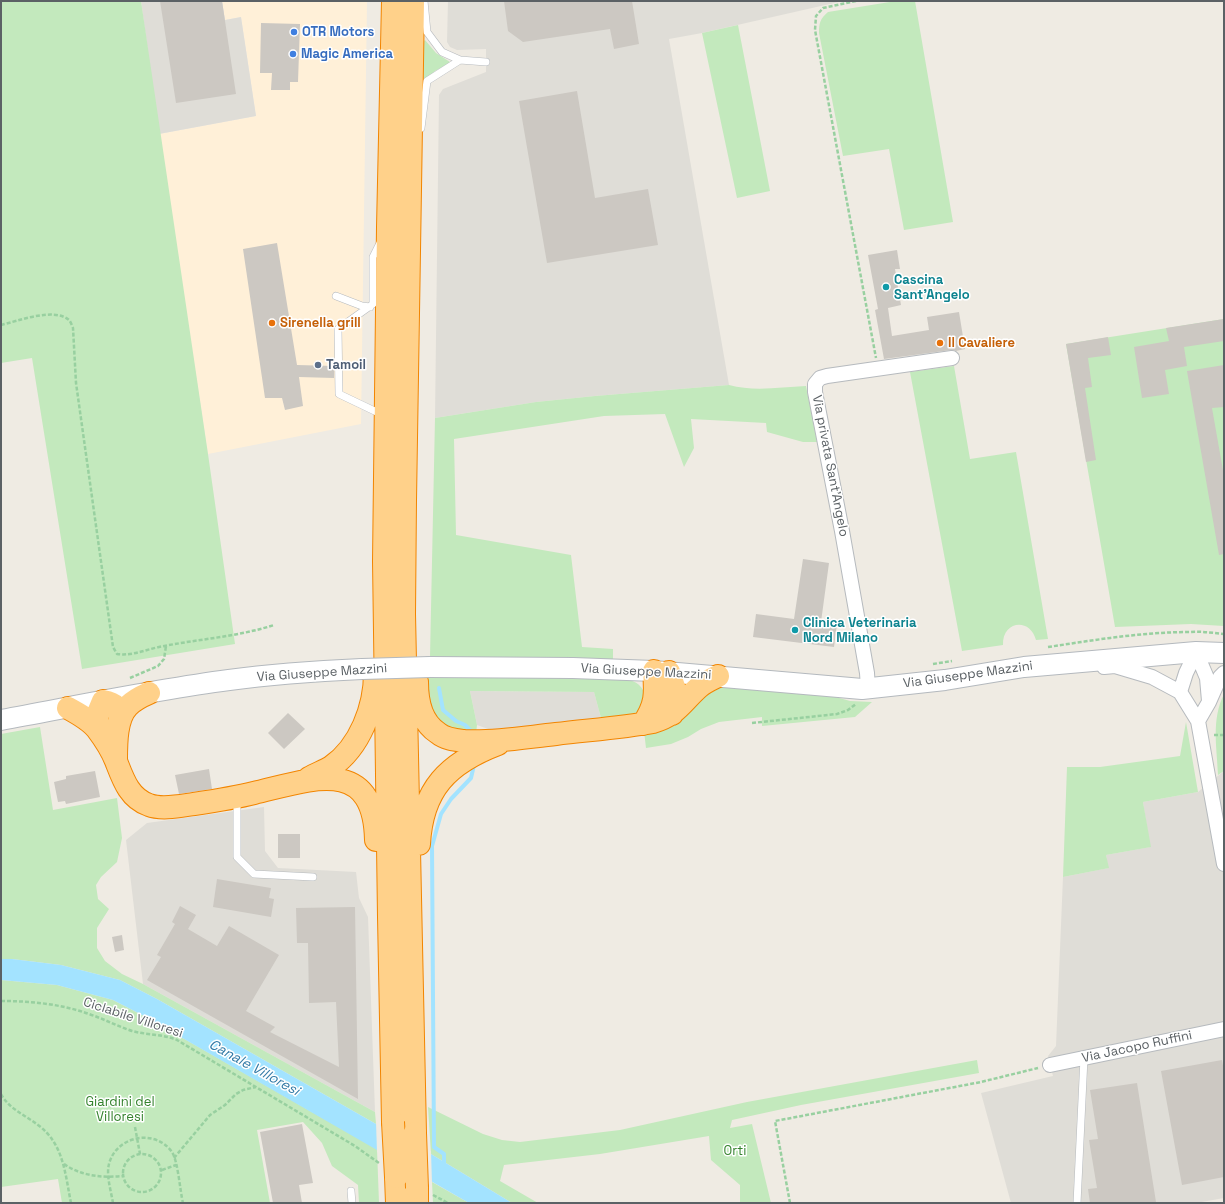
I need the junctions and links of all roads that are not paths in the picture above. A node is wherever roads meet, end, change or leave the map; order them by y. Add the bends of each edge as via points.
1 (393, 1) edge
2 (413, 1) edge
3 (424, 1) edge
4 (460, 60) junction
5 (486, 62) dead end
6 (410, 143) junction
7 (388, 227) junction
8 (336, 296) dead end
9 (370, 307) junction
10 (952, 358) dead end
11 (386, 417) junction
12 (384, 561) junction
13 (404, 614) junction
14 (1196, 652) junction
15 (1224, 653) edge
16 (1024, 667) junction
17 (662, 671) junction
18 (1224, 673) edge
19 (718, 676) junction
20 (868, 688) junction
21 (1180, 692) junction
22 (149, 693) junction
23 (111, 700) junction
24 (1209, 702) junction
25 (68, 708) junction
26 (672, 714) junction
27 (1, 720) edge
28 (120, 720) junction
29 (1198, 721) junction
30 (643, 724) junction
31 (97, 729) junction
32 (510, 739) junction
33 (116, 760) junction
34 (296, 782) junction
35 (237, 797) junction
36 (1224, 864) edge
37 (313, 877) dead end
38 (399, 917) junction
39 (1224, 1029) edge
40 (1084, 1058) junction
41 (1050, 1065) road end
42 (351, 1191) dead end
43 (417, 1196) edge
44 (352, 1203) edge
45 (396, 1203) edge
46 (1077, 1203) edge

1 - 7 highway
2 - 6 highway
3 - 4 lane via 427,32 442,52
4 - 5 lane
4 - 6 lane via 427,81 420,132
6 - 13 highway
7 - 9 lane via 373,257 373,304
7 - 11 highway
8 - 9 lane
9 - 11 lane via 338,329 339,394
10 - 20 street, Via privata Sant'Angelo via 827,376 820,378 815,384
11 - 12 highway
12 - 34 highway via 375,622 374,682 368,714 362,729 343,756 321,773
12 - 38 highway
13 - 32 highway via 416,624 417,696 424,717 431,727 438,734 455,740
13 - 38 highway
14 - 15 street, Via Giuseppe Mazzini
14 - 16 street, Via Giuseppe Mazzini
14 - 21 street
14 - 24 street via 1207,678
16 - 20 street, Via Giuseppe Mazzini via 945,680
16 - 21 street via 1115,666 1152,677
17 - 19 street, Via Giuseppe Mazzini
17 - 22 street, Via Giuseppe Mazzini, bridge via 550,667 362,669 257,676
17 - 26 highway via 676,693
17 - 30 highway via 650,714
18 - 24 street
19 - 20 street, Via Giuseppe Mazzini
19 - 26 highway via 700,686
21 - 29 street
22 - 23 street, Via Giuseppe Mazzini
22 - 28 highway via 128,706
23 - 25 street, Via Giuseppe Mazzini
23 - 28 highway via 120,711
23 - 31 highway via 98,713
24 - 29 street
25 - 27 street, Via Giuseppe Mazzini
25 - 31 highway
26 - 30 highway
28 - 33 highway
29 - 36 street
30 - 32 highway
31 - 33 highway
32 - 38 highway via 481,750 452,768 434,789 422,820 418,899 414,911
33 - 35 highway via 131,793 140,802 151,806 171,807
34 - 35 highway
34 - 38 highway via 330,779 355,787 364,794 369,802 376,830 378,885 382,902
35 - 37 lane via 237,857 254,874
38 - 43 highway, bridge via 415,1133
38 - 45 highway, bridge via 394,1122
39 - 40 street, Via Jacopo Ruffini
40 - 41 street, Via Jacopo Ruffini
40 - 46 lane
42 - 44 lane

